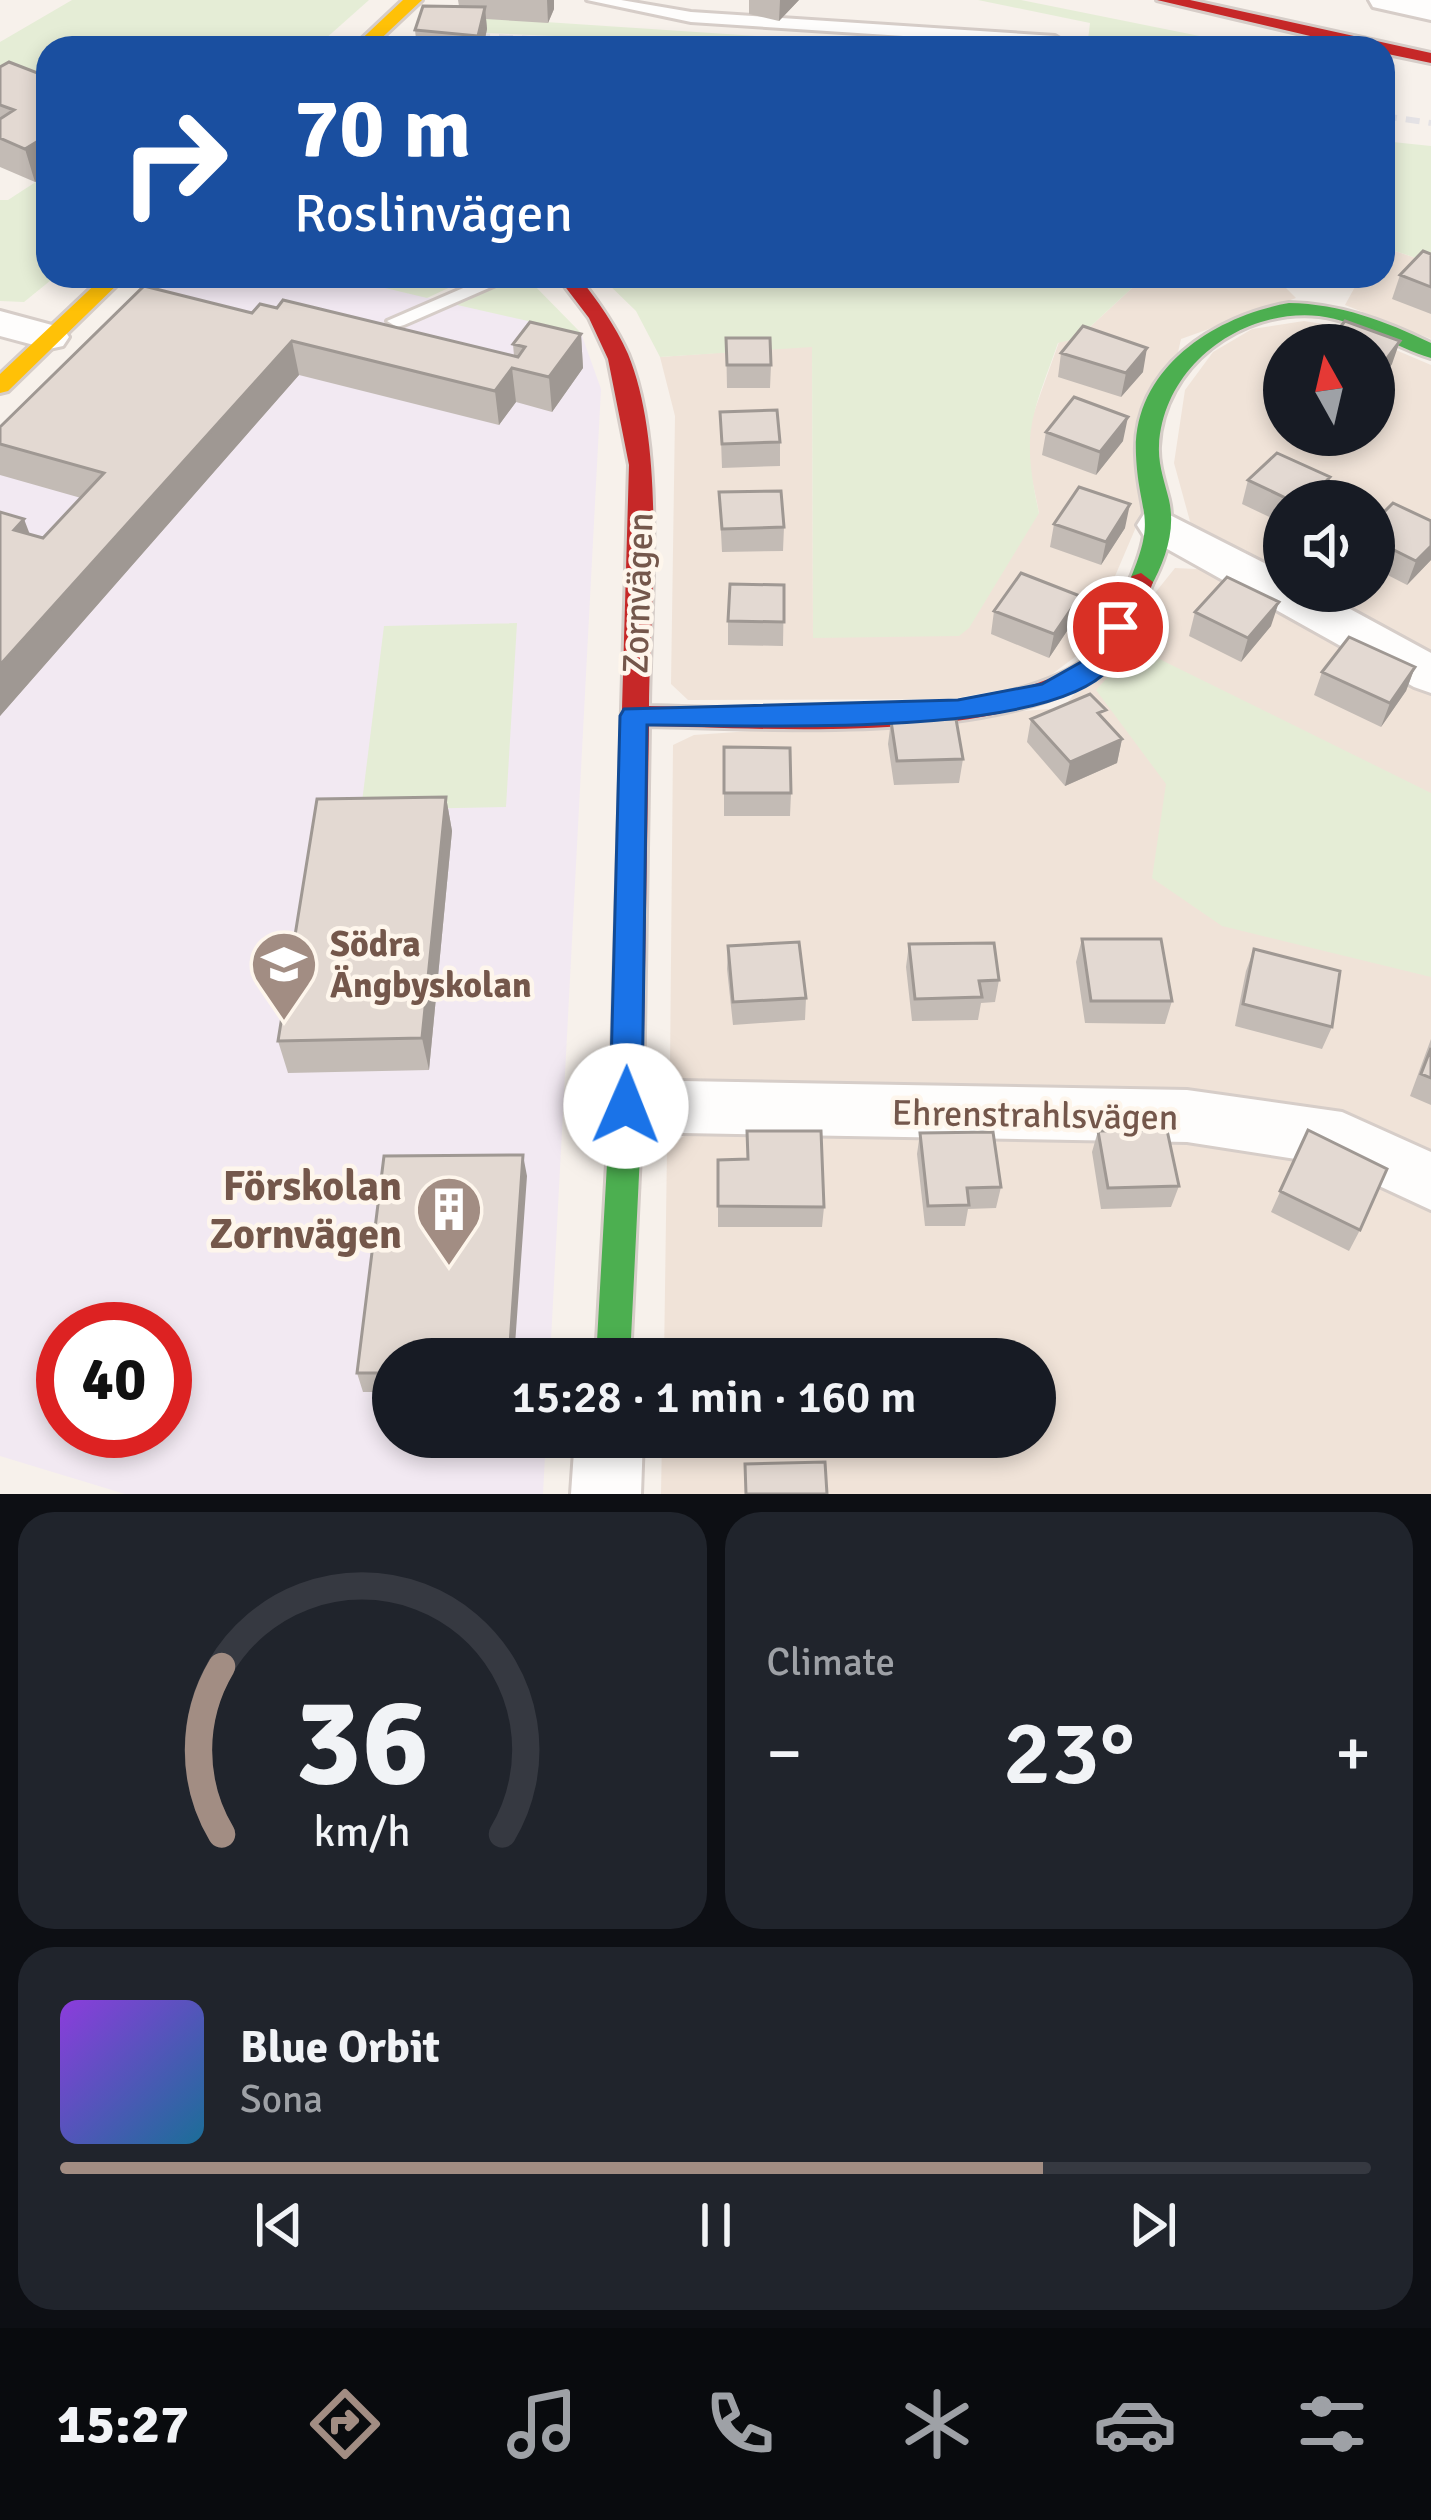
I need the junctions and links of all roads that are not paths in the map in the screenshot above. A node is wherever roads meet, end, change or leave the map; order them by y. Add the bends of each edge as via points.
1 (413, 0) edge
2 (595, 0) edge
3 (1166, 0) edge
4 (1264, 0) edge
5 (1385, 0) edge
6 (1431, 10) edge
7 (374, 36) edge
8 (979, 36) edge
9 (1330, 36) edge
10 (1431, 36) edge
11 (1395, 50) edge
12 (1431, 58) edge
13 (103, 288) edge
14 (478, 288) edge
15 (576, 288) edge
16 (398, 321) dead end
17 (0, 323) edge
18 (49, 338) junction
19 (1431, 352) edge
20 (0, 386) edge
21 (1160, 525) junction
22 (1431, 675) edge
23 (634, 716) junction
24 (626, 1106) junction
25 (1431, 1182) edge
26 (615, 1338) edge
27 (608, 1458) edge
28 (606, 1494) edge

1 - 7 street
2 - 8 lane via 692,17
3 - 9 street
4 - 10 street
5 - 6 street
11 - 12 street
13 - 18 street
14 - 16 lane
15 - 23 street, Zornvägen via 619,359 638,436
17 - 18 street
18 - 20 street
19 - 21 street via 1303,309 1243,321 1211,338 1163,385 1146,441
21 - 22 street
21 - 23 street via 1154,554 1100,663 1048,693 958,710
23 - 24 street, Zornvägen
24 - 25 street, Ehrenstrahlsvägen via 1187,1116 1342,1139
24 - 26 street, Zornvägen
27 - 28 street

